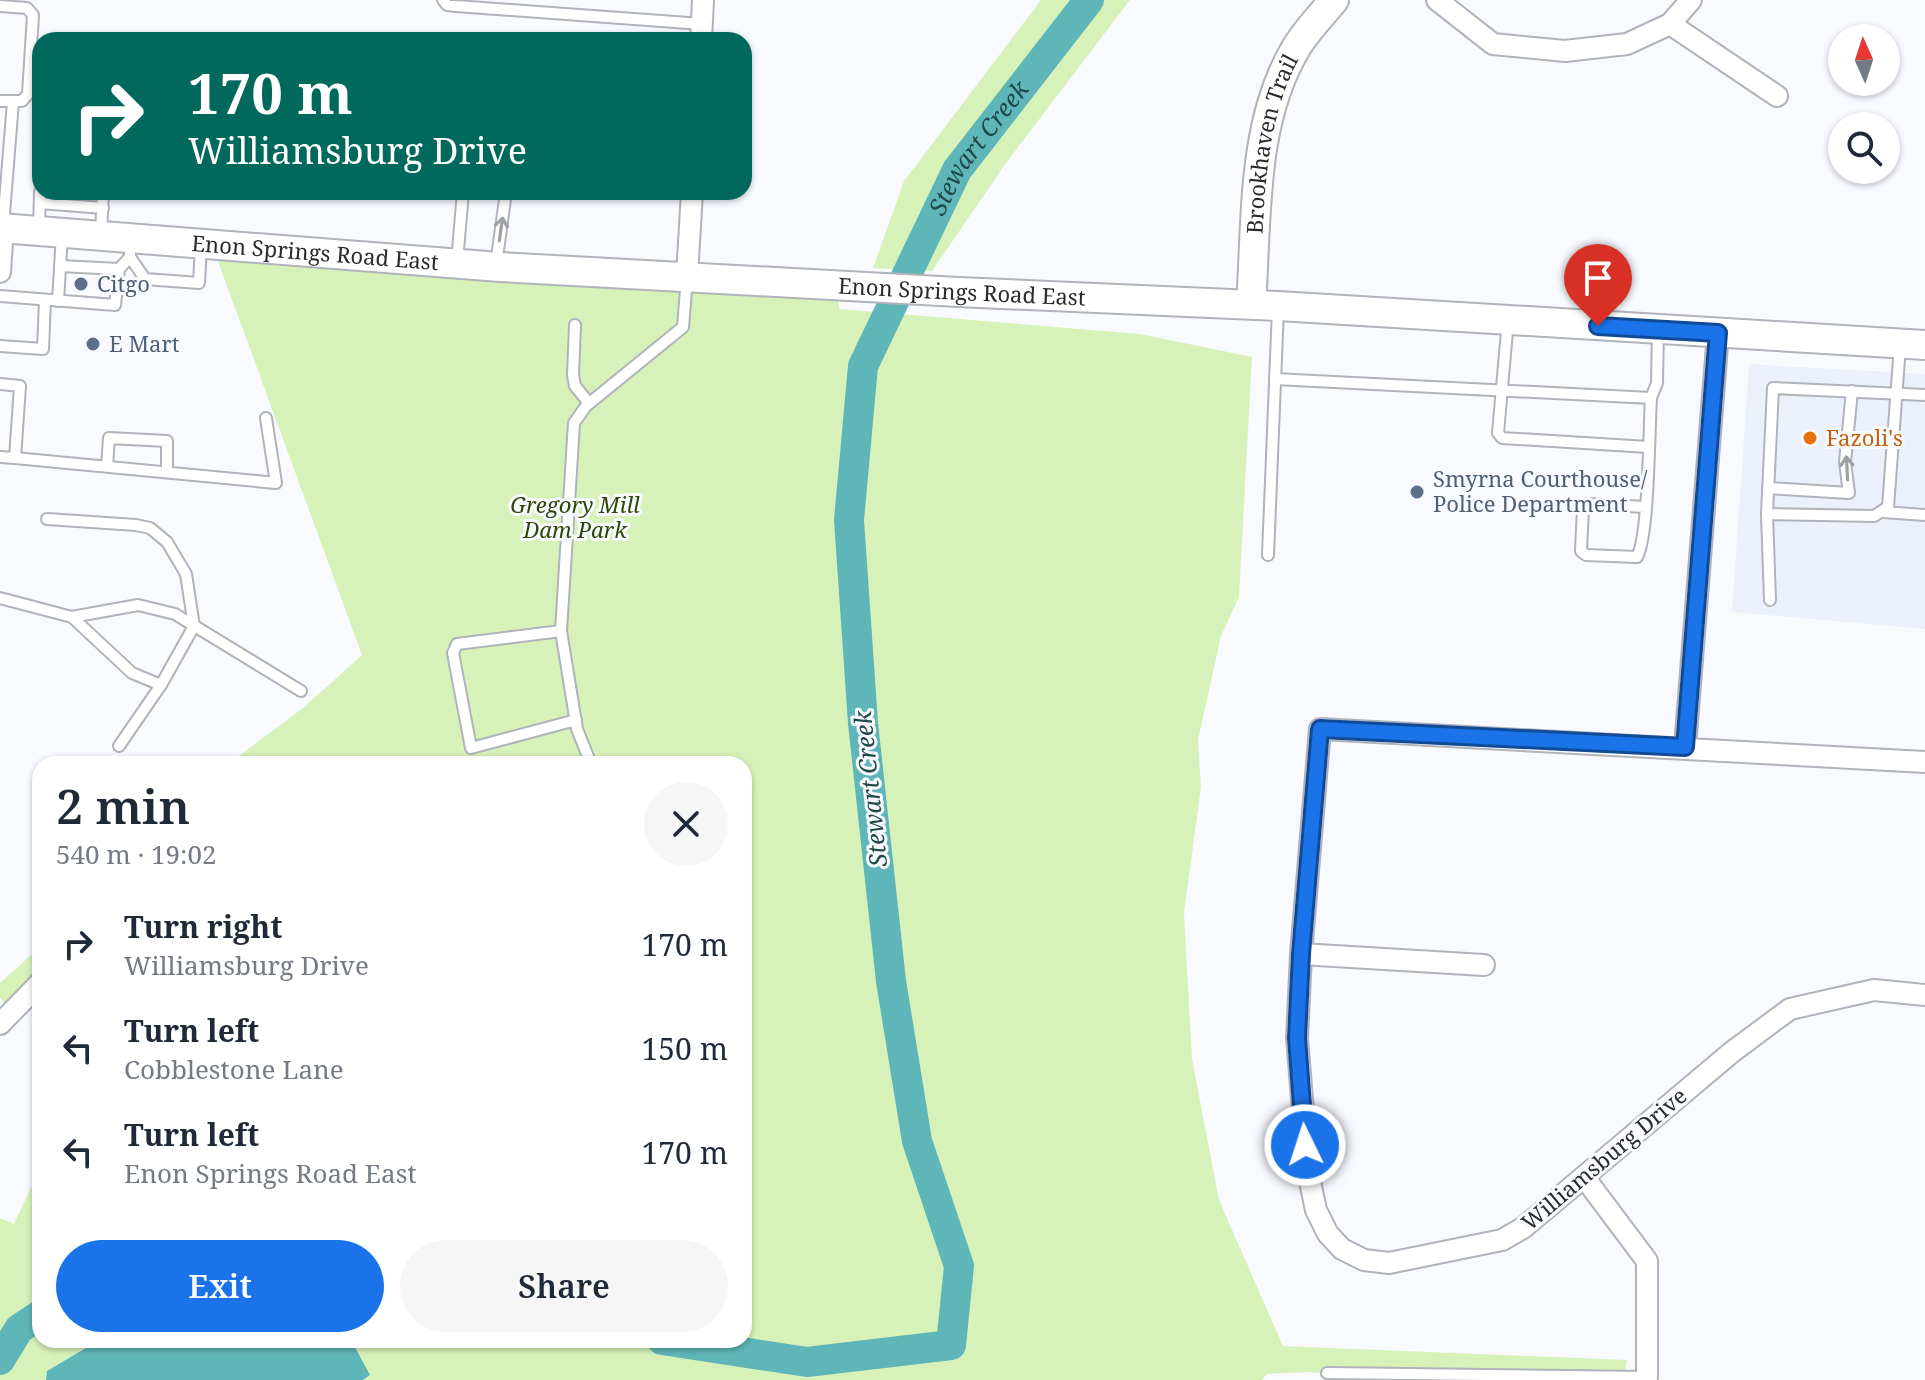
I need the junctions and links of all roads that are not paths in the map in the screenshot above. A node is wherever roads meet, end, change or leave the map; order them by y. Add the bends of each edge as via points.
1 (443, 0) edge
2 (703, 0) edge
3 (1334, 0) edge
4 (1437, 0) edge
5 (1691, 0) edge
6 (0, 6) edge
7 (1670, 24) junction
8 (701, 32) edge
9 (1777, 96) dead end
10 (0, 101) edge
11 (13, 102) junction
12 (4, 170) edge
13 (103, 200) edge
14 (462, 200) edge
15 (505, 200) edge
16 (692, 200) edge
17 (45, 215) edge
18 (102, 222) junction
19 (1, 228) edge
20 (201, 243) junction
21 (130, 248) junction
22 (457, 264) junction
23 (60, 266) junction
24 (496, 267) junction
25 (119, 269) junction
26 (0, 272) edge
27 (687, 276) junction
28 (0, 296) edge
29 (45, 300) junction
30 (58, 301) junction
31 (1265, 305) junction
32 (1508, 320) junction
33 (575, 325) dead end
34 (1658, 329) junction
35 (1718, 333) junction
36 (1913, 344) edge
37 (0, 346) edge
38 (1275, 379) junction
39 (0, 384) edge
40 (1501, 391) junction
41 (1852, 391) junction
42 (1896, 393) junction
43 (1925, 395) edge
44 (1651, 398) junction
45 (589, 403) junction
46 (266, 418) dead end
47 (1648, 447) junction
48 (0, 457) edge
49 (15, 458) junction
50 (107, 466) junction
51 (167, 472) junction
52 (1768, 488) junction
53 (1645, 507) junction
54 (1883, 512) junction
55 (1767, 514) junction
56 (1925, 515) edge
57 (47, 519) dead end
58 (1268, 555) dead end
59 (0, 598) edge
60 (1770, 600) dead end
61 (72, 617) junction
62 (194, 626) junction
63 (561, 631) junction
64 (161, 685) junction
65 (301, 691) dead end
66 (576, 720) junction
67 (119, 746) dead end
68 (1685, 747) junction
69 (588, 756) edge
70 (1925, 762) edge
71 (1301, 954) junction
72 (1484, 965) dead end
73 (32, 991) edge
74 (1925, 995) edge
75 (0, 1024) edge
76 (1584, 1177) junction
77 (1327, 1373) dead end
78 (1647, 1377) joint

1 - 8 lane via 447,5
2 - 8 street
3 - 31 street, Brookhaven Trail via 1296,48 1269,109 1260,166
4 - 7 street via 1493,44 1565,51 1627,44
5 - 7 street
6 - 11 lane via 27,8 33,15 28,94
7 - 9 street
10 - 11 lane
11 - 12 lane
12 - 19 lane
13 - 18 lane
14 - 22 lane
24 -> 15 lane
16 - 27 street
17 - 18 street, Enon Springs Road East
17 - 19 street, Enon Springs Road East
17 - 23 lane
18 - 21 street, Enon Springs Road East
19 - 26 street
20 - 21 street, Enon Springs Road East
20 - 21 lane via 199,283 145,279
20 - 22 street, Enon Springs Road East
21 - 25 lane
22 - 24 street, Enon Springs Road East
23 - 25 lane
23 - 30 lane
24 - 27 street, Enon Springs Road East
25 - 30 lane via 115,305
27 - 31 street, Enon Springs Road East
27 - 45 lane via 683,327
28 - 29 lane
29 - 30 lane
29 - 37 lane via 43,349
31 - 32 street, Enon Springs Road East
31 - 38 lane
32 - 34 street, Enon Springs Road East
32 - 40 lane
33 - 45 lane via 573,375
34 - 35 street, Enon Springs Road East
34 - 44 lane via 1657,383
35 - 36 street, Enon Springs Road East
35 - 68 street
36 - 42 lane
38 - 40 lane
38 - 58 lane
39 - 49 lane via 20,386
40 - 44 lane
40 - 47 lane via 1502,438
41 - 42 lane
41 - 52 lane via 1773,388
52 -> 41 lane via 1849,493 1845,462
42 - 43 lane
42 - 54 lane via 1888,507
44 - 47 lane
45 - 63 lane via 574,423
46 - 51 lane via 276,483
47 - 53 lane
48 - 49 lane
49 - 50 lane
50 - 51 lane
50 - 51 lane via 109,438 167,441
52 - 55 lane
53 - 53 lane via 1637,557 1581,551 1583,507
54 - 55 lane
54 - 56 lane
55 - 60 lane
57 - 62 lane via 150,528 167,542 186,574
59 - 61 lane
61 - 62 lane via 138,605 175,614
61 - 64 lane via 132,673
62 - 64 lane
62 - 65 lane
63 - 66 lane
63 - 66 lane via 457,644 453,653 471,748
64 - 67 lane
66 - 69 lane
68 - 70 street, Williamsburg Drive
68 - 71 street, Williamsburg Drive via 1320,729
71 - 72 street
71 - 76 street, Williamsburg Drive via 1297,1038 1308,1172 1316,1210 1342,1249 1364,1260 1389,1263 1502,1240
73 - 75 street
74 - 76 street, Williamsburg Drive via 1874,990 1790,1009
76 - 78 street via 1647,1261
77 - 78 lane

